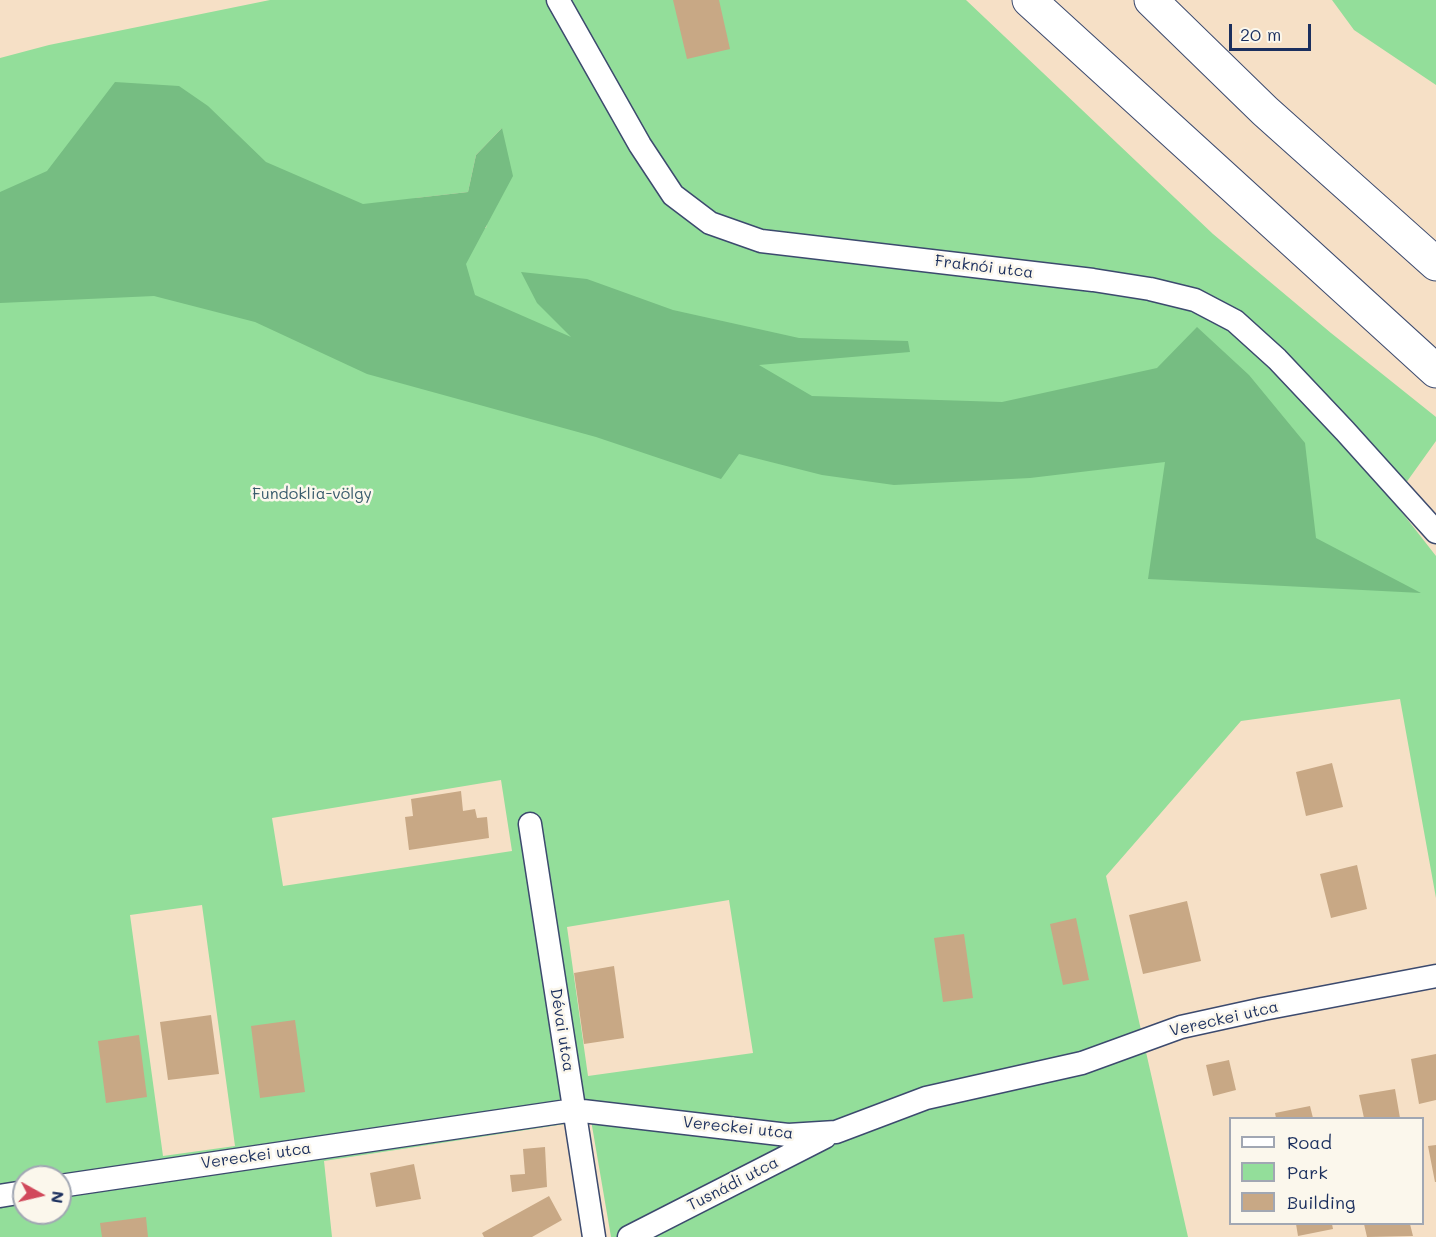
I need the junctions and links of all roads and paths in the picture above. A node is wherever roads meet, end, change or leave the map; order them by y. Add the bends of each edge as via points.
1 (558, 0) edge
2 (1029, 0) edge
3 (1151, 0) edge
4 (1436, 264) edge
5 (1436, 372) edge
6 (1436, 532) edge
7 (530, 824) dead end
8 (1436, 976) edge
9 (574, 1110) junction
10 (836, 1132) junction
11 (72, 1184) edge
12 (594, 1237) edge
13 (629, 1237) edge

1 - 6 street, Fraknói utca via 640,145 673,195 710,223 761,241 1093,280 1195,300 1235,321 1277,359
2 - 5 highway
3 - 4 highway via 1265,111
7 - 9 street, Dévai utca
8 - 10 street, Vereckei utca via 1181,1027 1082,1063 926,1098
9 - 10 street, Vereckei utca via 788,1135
9 - 11 street, Vereckei utca
9 - 12 street, Dévai utca
10 - 13 street, Tusnádi utca

